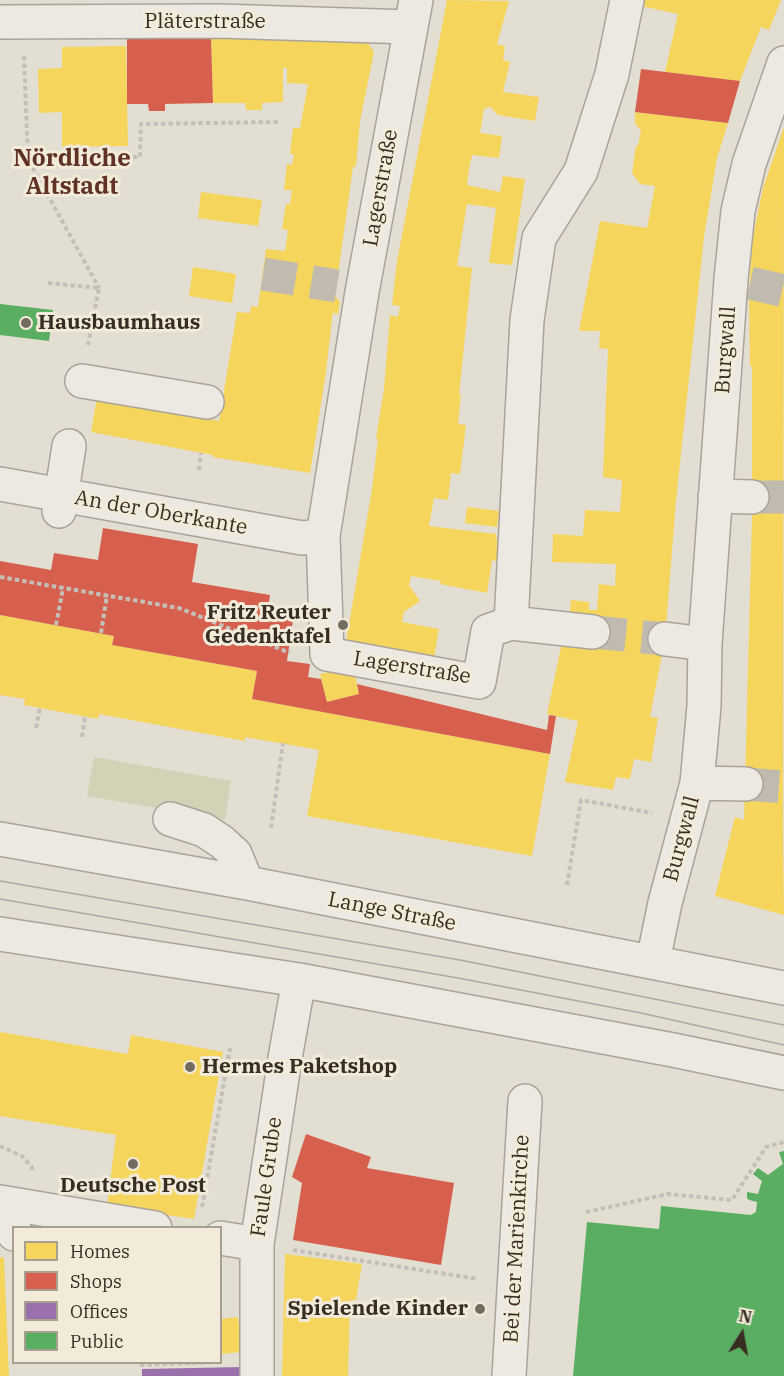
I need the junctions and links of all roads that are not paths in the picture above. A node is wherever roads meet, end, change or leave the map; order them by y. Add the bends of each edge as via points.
1 (627, 0) edge
2 (413, 14) edge
3 (13, 22) edge
4 (784, 63) edge
5 (82, 381) road end
6 (207, 402) dead end
7 (69, 446) dead end
8 (0, 483) edge
9 (715, 496) junction
10 (752, 497) tunnel mouth
11 (60, 503) junction
12 (323, 536) junction
13 (511, 623) junction
14 (593, 632) tunnel mouth
15 (665, 639) tunnel mouth
16 (705, 644) junction
17 (697, 783) junction
18 (746, 784) tunnel mouth
19 (170, 819) dead end
20 (0, 839) edge
21 (247, 884) junction
22 (0, 934) edge
23 (653, 961) junction
24 (299, 980) junction
25 (784, 988) edge
26 (784, 1073) edge
27 (525, 1101) dead end
28 (9, 1213) edge
29 (145, 1226) edge
30 (222, 1231) edge
31 (257, 1244) junction
32 (258, 1376) edge
33 (509, 1376) edge

1 - 13 street via 612,74 581,171 539,238 526,320
2 - 3 street, Pläterstraße via 219,21
2 - 12 street, Lagerstraße via 350,289
4 - 9 street, Burgwall via 744,181 738,211 740,281
5 - 6 street
7 - 11 street
8 - 11 street, An der Oberkante
9 - 10 street
9 - 16 street, Burgwall
11 - 12 street, An der Oberkante via 302,538
12 - 13 street, Lagerstraße via 327,654 479,682 488,631
13 - 14 street
15 - 16 street
16 - 17 street, Burgwall
17 - 18 street
17 - 23 street, Burgwall
19 - 21 street via 204,830 222,842 235,854
20 - 21 street, Lange Straße
21 - 23 street, Lange Straße
22 - 24 street
23 - 25 street, Lange Straße
24 - 26 street
24 - 31 street, Faule Grube
27 - 33 street, Bei der Marienkirche
28 - 29 street
30 - 31 street
31 - 32 street, Faule Grube

